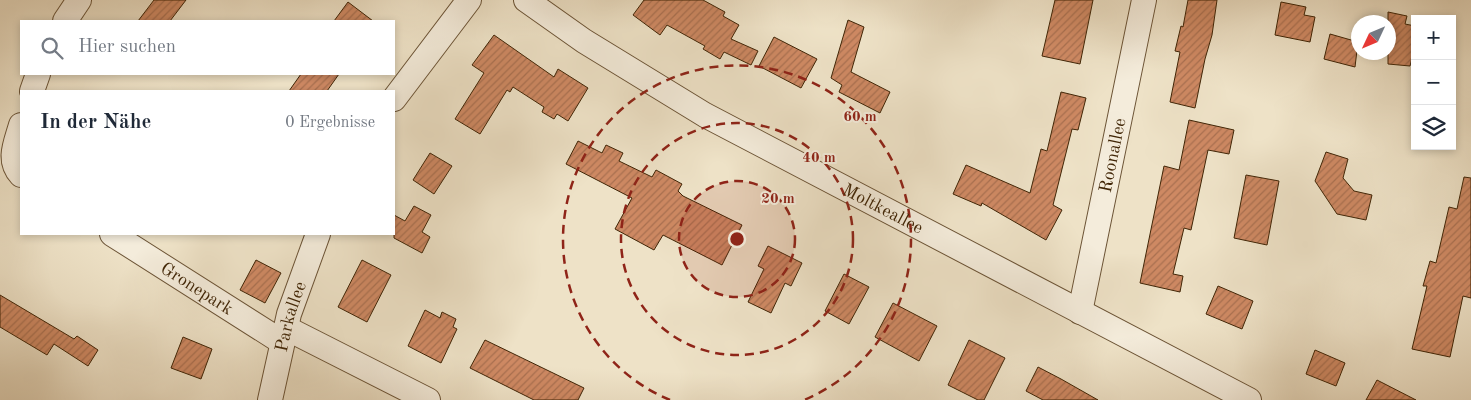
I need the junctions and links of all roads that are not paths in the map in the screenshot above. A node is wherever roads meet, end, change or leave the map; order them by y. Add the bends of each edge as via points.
1 (79, 0) edge
2 (469, 0) edge
3 (526, 0) edge
4 (1144, 0) edge
5 (65, 20) edge
6 (38, 75) edge
7 (32, 90) edge
8 (395, 98) edge
9 (20, 129) edge
10 (20, 173) edge
11 (114, 235) edge
12 (318, 235) edge
13 (1080, 312) junction
14 (284, 335) junction
15 (270, 400) edge
16 (428, 400) edge
17 (1249, 400) edge

1 - 5 street
2 - 8 street
3 - 13 street, Moltkeallee via 584,41 706,115
4 - 13 street, Roonallee
6 - 7 street
9 - 10 street via 13,156
11 - 14 street, Gronepark
12 - 14 street, Parkallee
13 - 17 street, Moltkeallee
14 - 15 street, Parkallee
14 - 16 street, Gronepark

